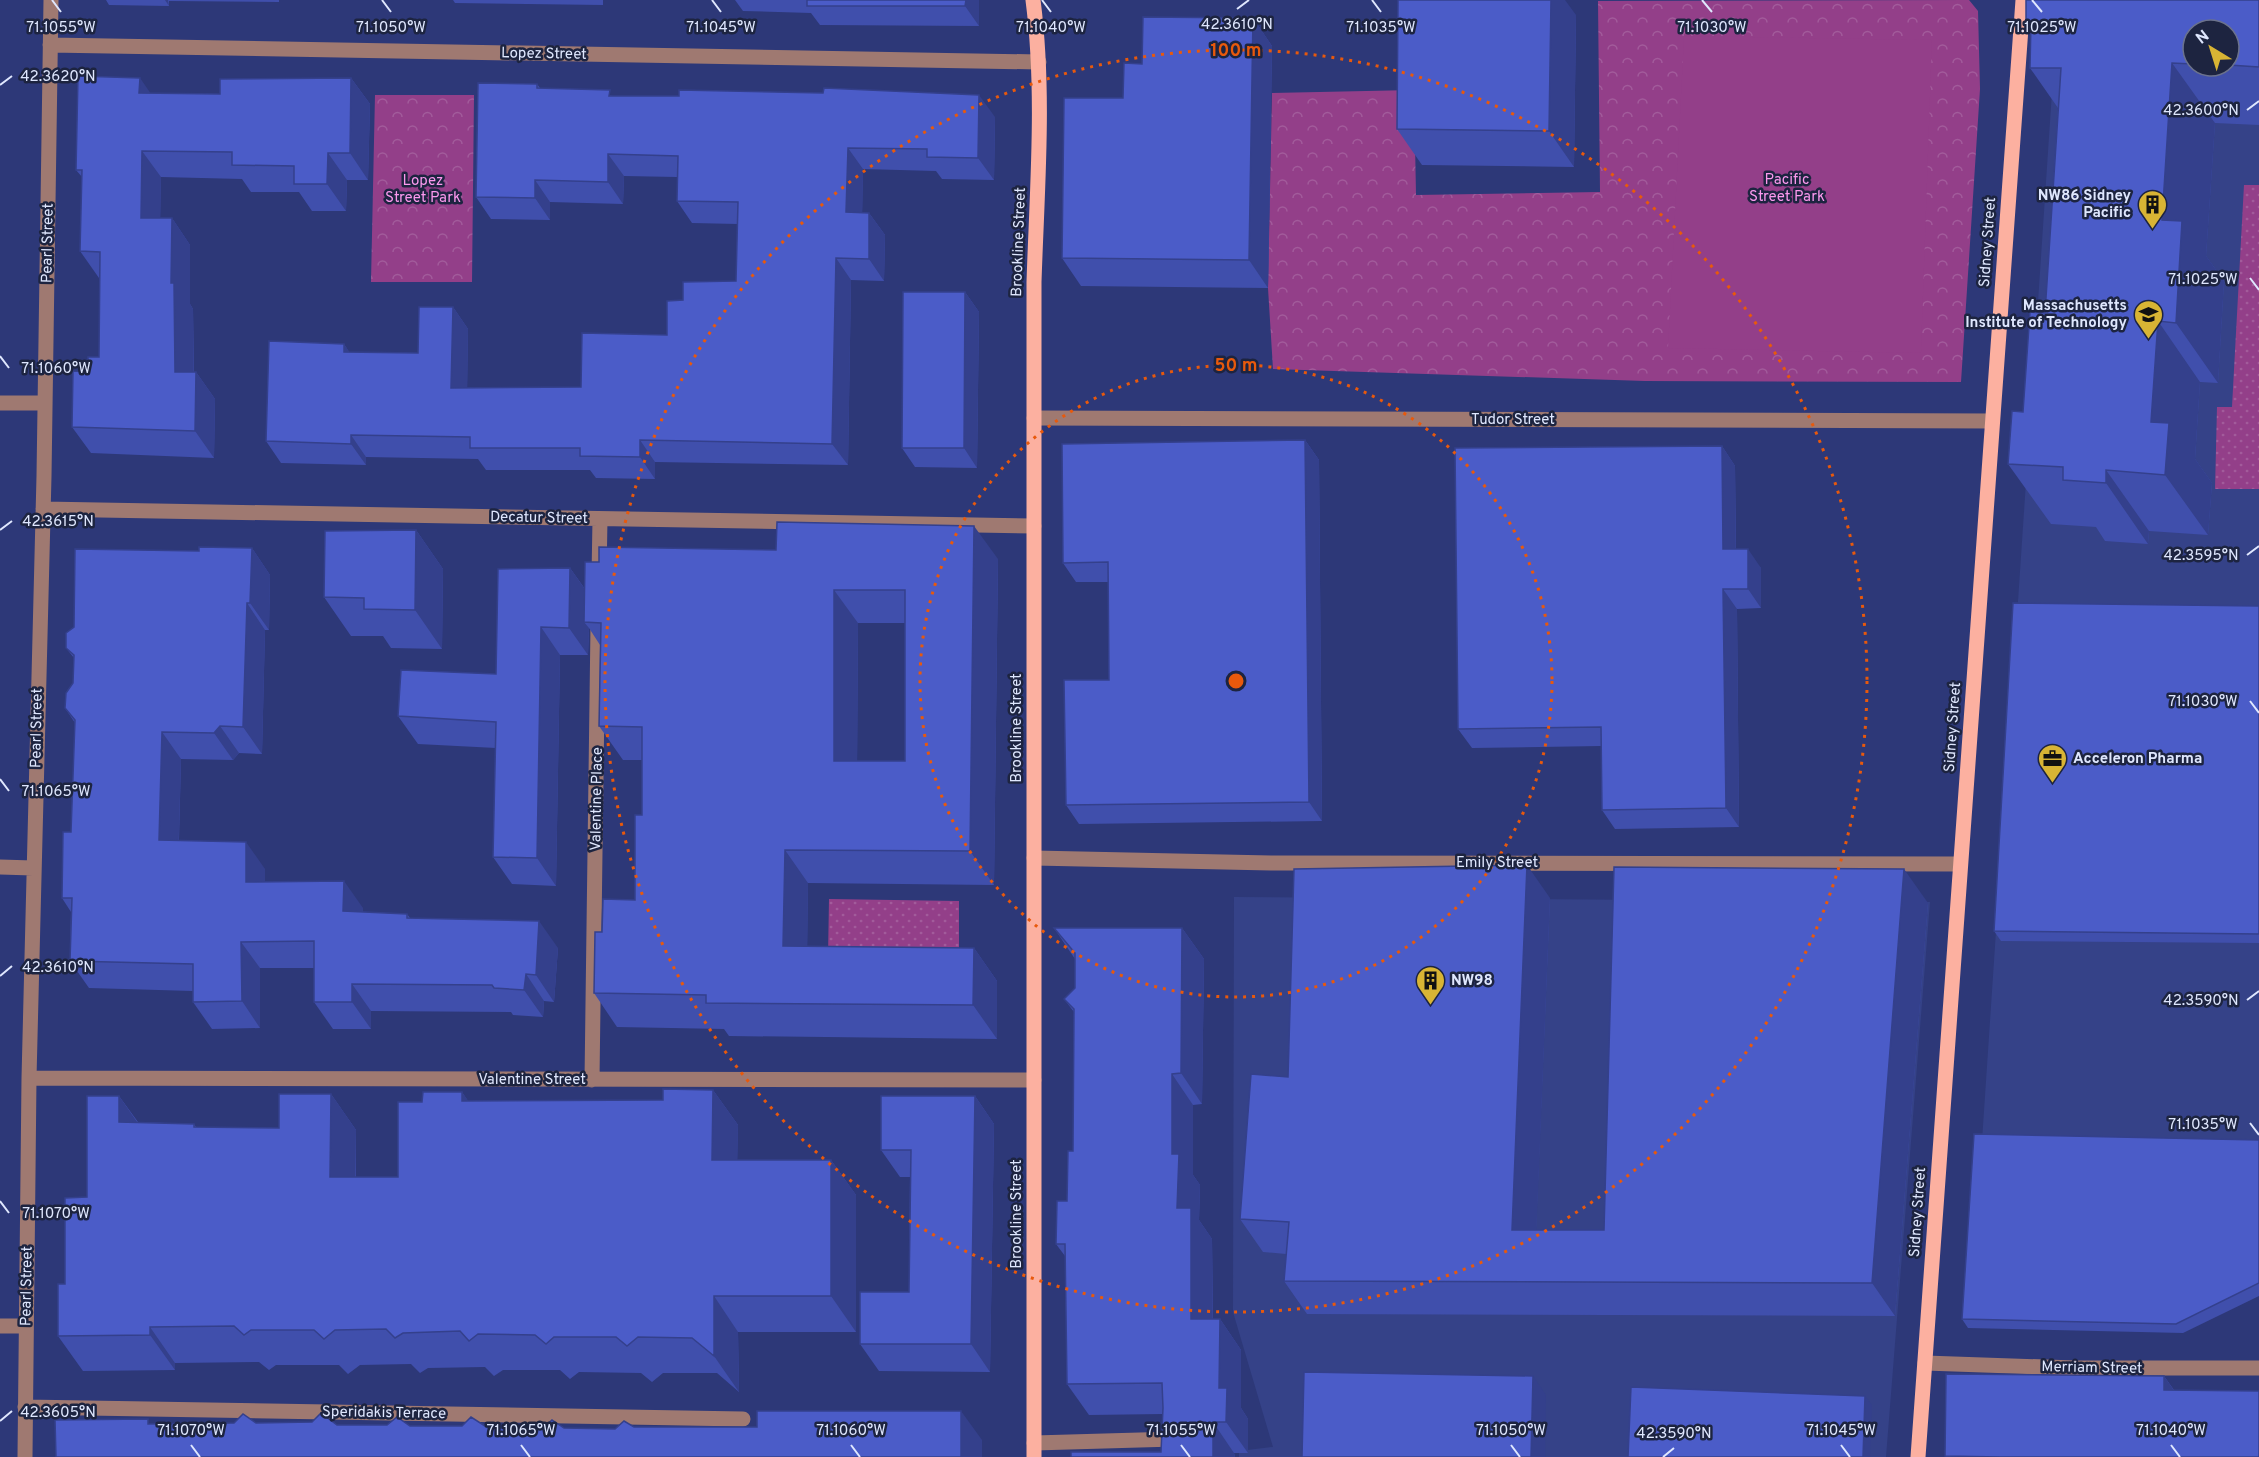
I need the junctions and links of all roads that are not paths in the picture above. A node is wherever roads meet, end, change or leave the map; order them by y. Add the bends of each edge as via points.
1 (51, 0) edge
2 (1034, 0) edge
3 (2023, 0) edge
4 (50, 45) junction
5 (1039, 62) junction
6 (0, 403) edge
7 (44, 403) junction
8 (1034, 418) junction
9 (1992, 421) junction
10 (43, 509) junction
11 (600, 519) junction
12 (1034, 526) junction
13 (599, 591) edge
14 (598, 609) edge
15 (1034, 858) junction
16 (1960, 864) junction
17 (0, 867) edge
18 (33, 868) junction
19 (29, 1078) junction
20 (591, 1080) junction
21 (1034, 1080) junction
22 (0, 1326) edge
23 (25, 1326) junction
24 (1924, 1363) junction
25 (2259, 1368) edge
26 (25, 1407) junction
27 (743, 1419) dead end
28 (1175, 1439) edge
29 (1034, 1450) edge
30 (25, 1457) edge
31 (1918, 1457) edge

1 - 4 street, Pearl Street
2 - 5 main road, Brookline Street
3 - 9 main road, Sidney Street
4 - 5 street, Lopez Street
4 - 7 street, Pearl Street
5 - 8 main road, Brookline Street
6 - 7 street
7 - 10 street, Pearl Street
8 - 9 street, Tudor Street
8 - 12 main road, Brookline Street
9 - 16 main road, Sidney Street
10 - 11 street, Decatur Street
10 - 18 street, Pearl Street
11 - 12 street, Decatur Street
11 - 13 street
12 - 15 main road, Brookline Street
14 - 20 street, Valentine Place
15 - 16 street, Emily Street via 1271,863
15 - 21 main road, Brookline Street
16 - 24 main road, Sidney Street
17 - 18 street
18 - 19 street, Pearl Street
19 - 20 street, Valentine Street
19 - 23 street, Pearl Street
20 - 21 street, Valentine Street
21 - 29 main road, Brookline Street
22 - 23 street
23 - 26 street, Pearl Street
24 - 25 street, Merriam Street
24 - 31 main road, Sidney Street
26 - 27 street, Speridakis Terrace
26 - 30 street, Pearl Street
28 - 29 street

